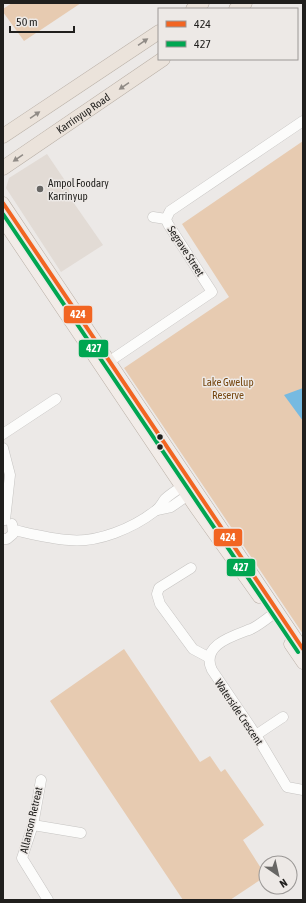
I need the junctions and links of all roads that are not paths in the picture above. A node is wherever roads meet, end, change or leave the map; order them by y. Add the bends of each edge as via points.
1 (158, 33) edge
2 (161, 60) edge
3 (303, 122) edge
4 (3, 136) edge
5 (3, 168) edge
6 (3, 203) edge
7 (153, 217) dead end
8 (166, 219) junction
9 (3, 221) edge
10 (106, 364) junction
11 (56, 399) dead end
12 (3, 434) edge
13 (3, 448) edge
14 (189, 488) junction
15 (4, 520) edge
16 (14, 530) junction
17 (3, 539) edge
18 (191, 568) dead end
19 (272, 611) junction
20 (303, 649) edge
21 (208, 656) junction
22 (303, 663) edge
23 (283, 717) dead end
24 (256, 735) junction
25 (41, 780) dead end
26 (303, 790) edge
27 (33, 824) junction
28 (81, 833) dead end
29 (48, 900) edge

4 -> 1 highway
2 -> 5 highway, Karrinyup Road
3 - 8 street, Segrave Street via 170,212
6 - 10 main road
7 - 8 street
8 - 10 street, Segrave Street via 212,292
9 - 10 main road
10 - 14 main road
11 - 12 street
13 - 15 street via 10,475
14 - 16 street via 171,507 157,510 128,527 88,539 69,540
14 - 19 main road
15 - 16 street via 11,522
16 - 17 street via 10,537
18 - 21 street via 160,588 157,594 160,604 193,649
19 - 20 main road
19 - 21 street via 252,628 240,632 214,648
19 - 22 main road
21 - 24 street, Waterside Crescent via 212,670
23 - 24 street
24 - 26 street, Waterside Crescent via 287,787
25 - 27 street, Allanson Retreat
27 - 28 street
27 - 29 street, Allanson Retreat via 22,858

